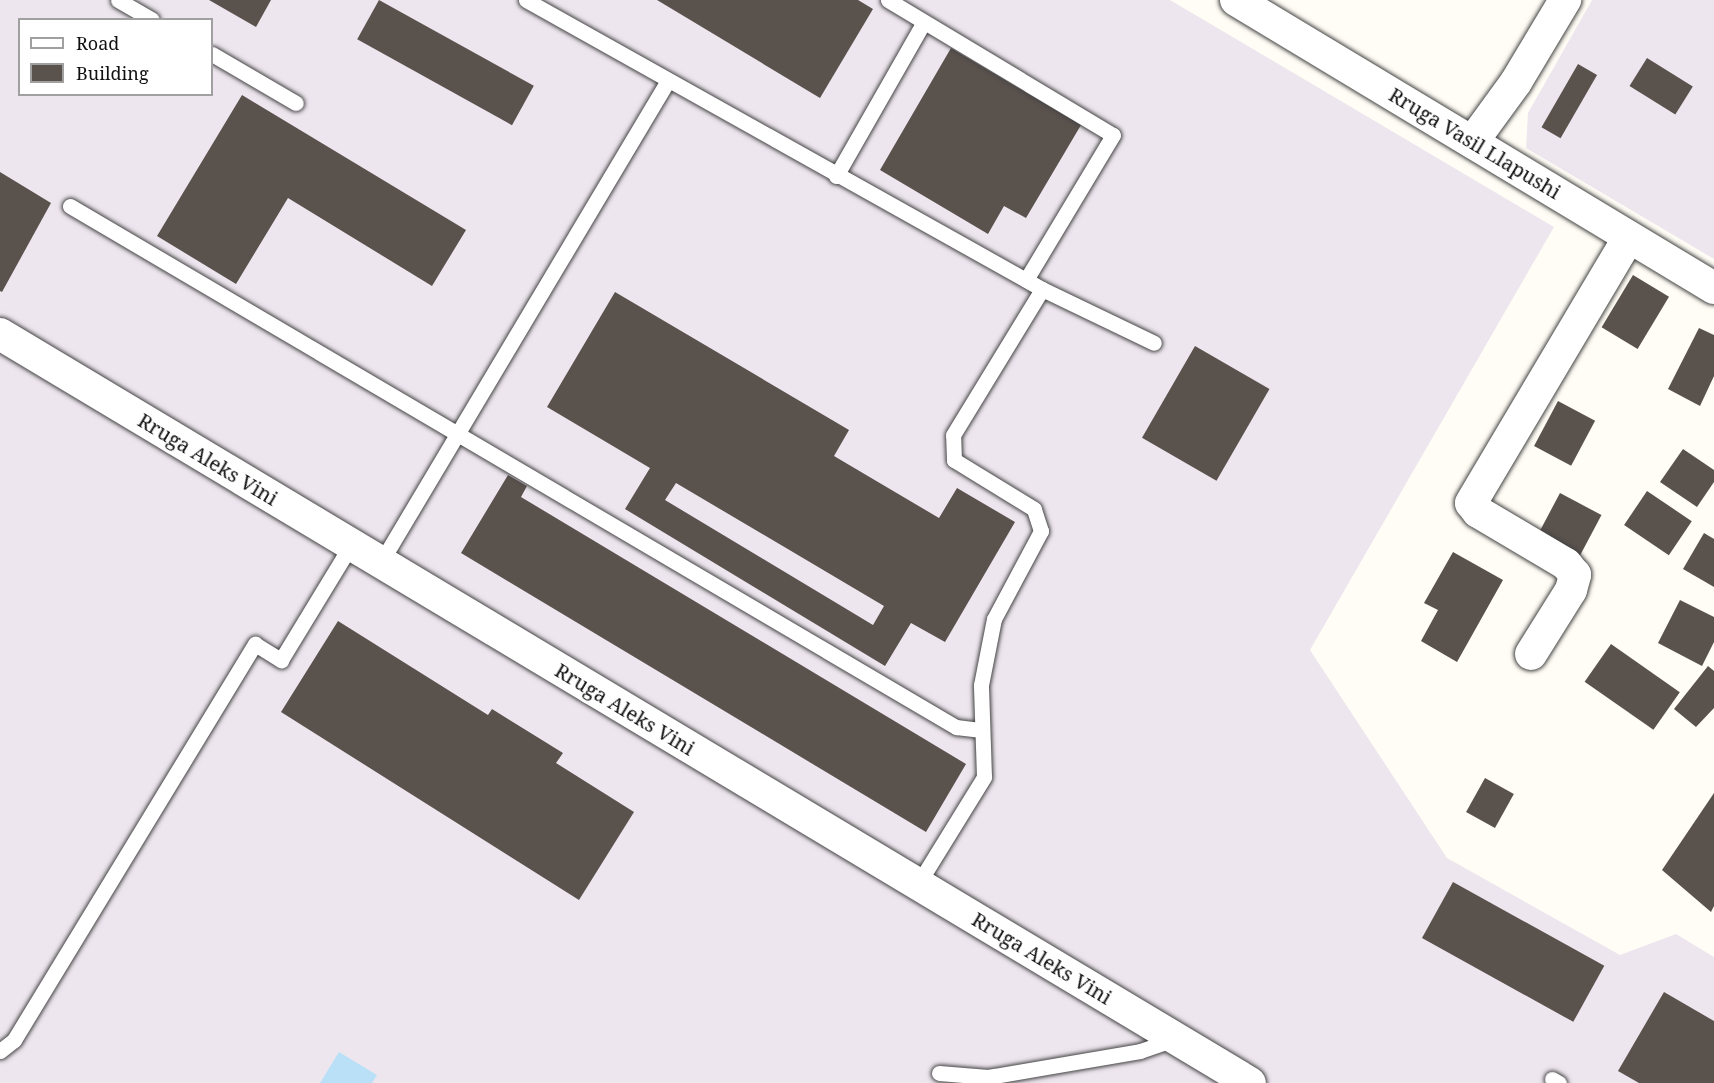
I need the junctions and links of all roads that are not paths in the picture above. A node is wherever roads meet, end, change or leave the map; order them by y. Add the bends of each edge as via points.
1 (118, 0) edge
2 (526, 0) edge
3 (888, 0) edge
4 (1236, 0) edge
5 (1565, 0) edge
6 (149, 18) edge
7 (924, 22) junction
8 (213, 55) edge
9 (667, 82) junction
10 (296, 103) dead end
11 (1473, 141) junction
12 (836, 176) junction
13 (70, 206) dead end
14 (1629, 237) junction
15 (1026, 280) junction
16 (1714, 288) edge
17 (1042, 289) junction
18 (0, 334) edge
19 (1154, 344) dead end
20 (457, 435) junction
21 (351, 545) junction
22 (381, 562) junction
23 (1530, 654) dead end
24 (982, 730) junction
25 (918, 884) junction
26 (1177, 1039) junction
27 (0, 1051) edge
28 (939, 1073) dead end
29 (1250, 1083) edge

1 - 6 lane
2 - 9 lane
3 - 7 lane
4 - 11 street, Rruga Vasil Llapushi
5 - 11 street
7 - 12 lane
7 - 15 lane via 1113,135
8 - 10 lane
9 - 12 lane
9 - 20 lane
11 - 14 street, Rruga Vasil Llapushi
12 - 15 lane
13 - 20 lane
14 - 16 street, Rruga Vasil Llapushi
14 - 23 street via 1471,503 1478,512 1566,564 1575,575 1571,590
15 - 17 lane
17 - 19 lane
17 - 24 lane via 953,435 954,460 1034,508 1041,531 994,619 981,685
18 - 21 street, Rruga Aleks Vini
20 - 22 lane
20 - 24 lane via 956,727
21 - 22 street, Rruga Aleks Vini
21 - 27 lane via 281,660 255,644 14,1040
22 - 25 street, Rruga Aleks Vini
24 - 25 lane via 984,777
25 - 26 street, Rruga Aleks Vini
26 - 28 lane via 1140,1051 988,1077
26 - 29 street, Rruga Aleks Vini

